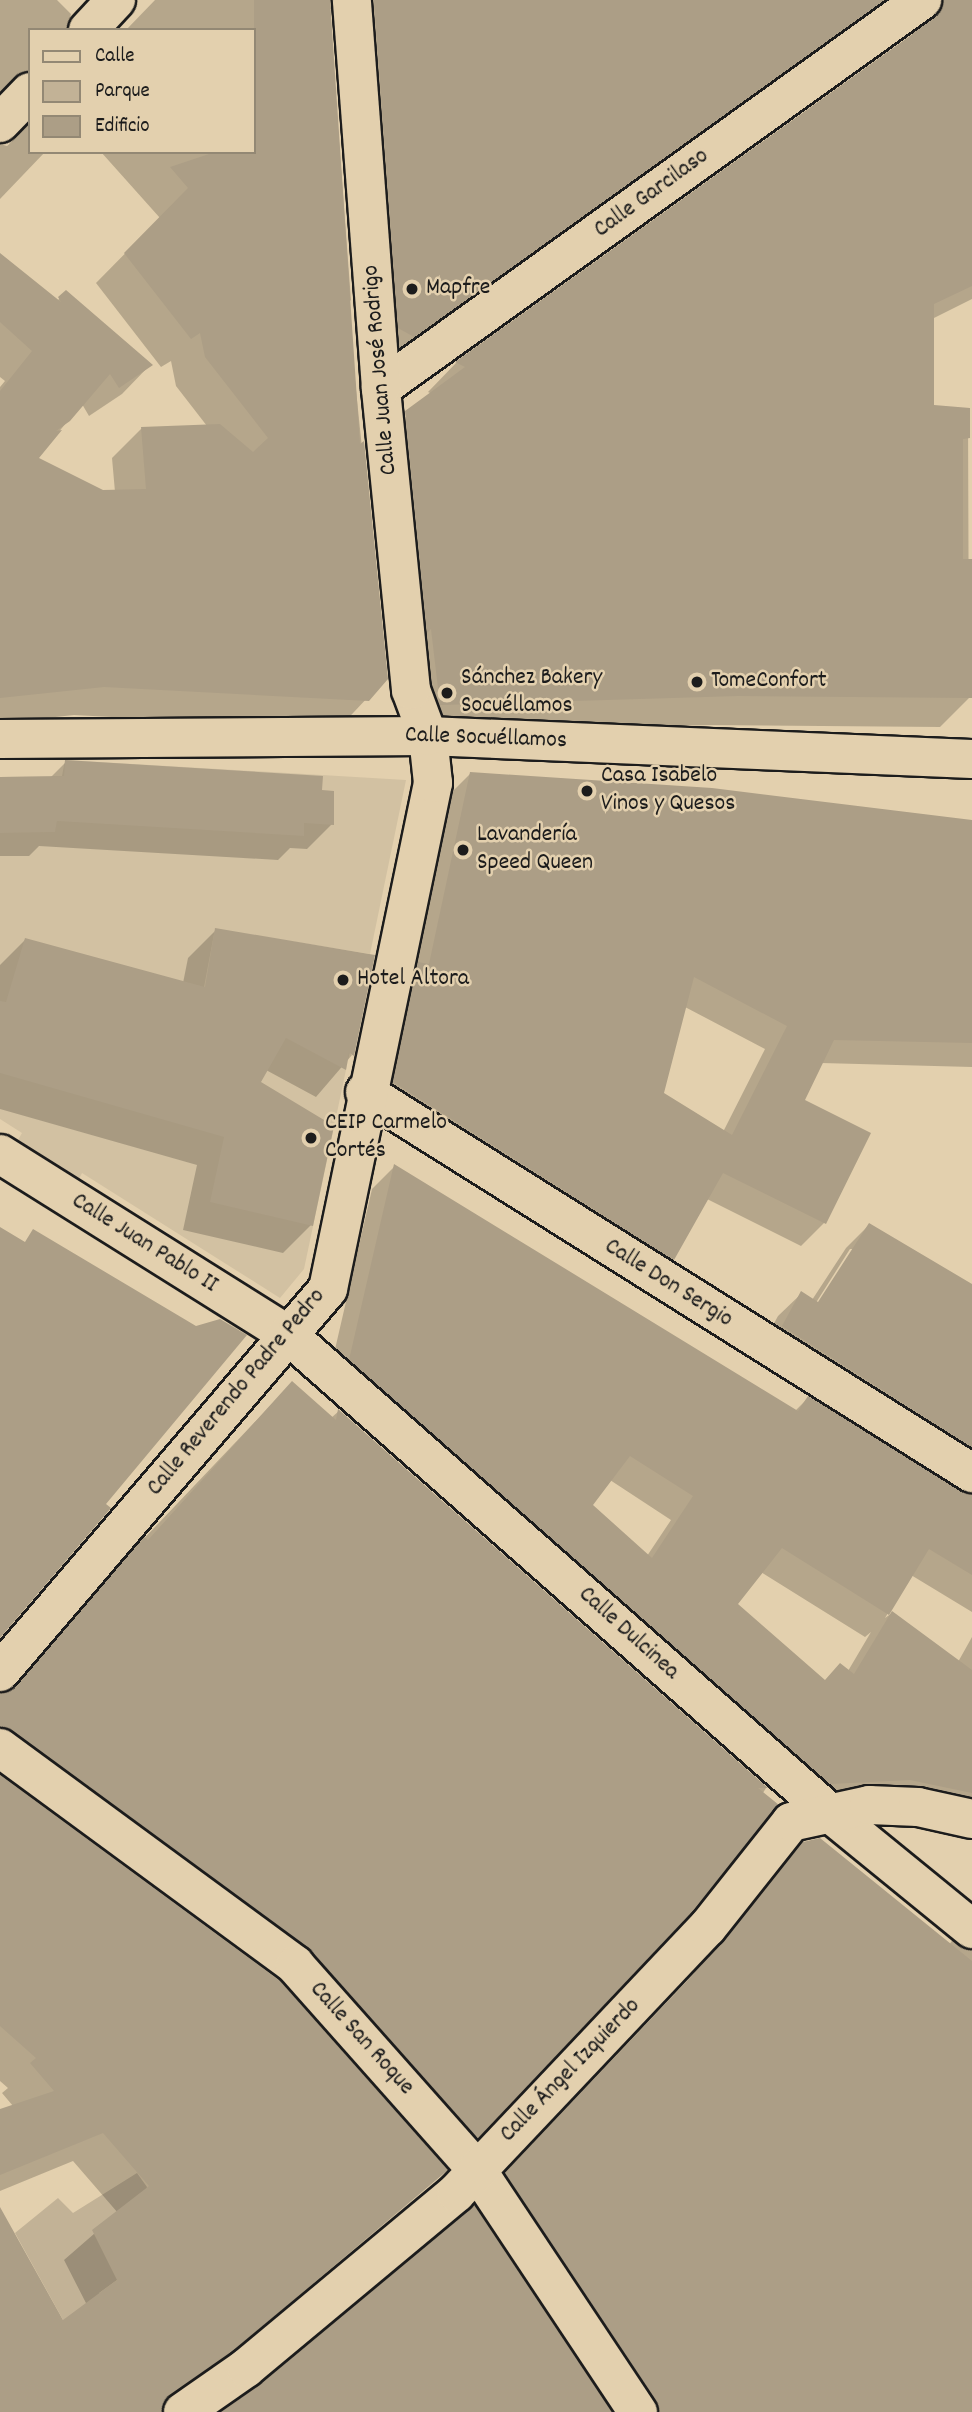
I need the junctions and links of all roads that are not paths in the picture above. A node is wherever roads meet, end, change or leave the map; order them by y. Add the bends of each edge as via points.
1 (117, 0) edge
2 (352, 0) edge
3 (922, 0) edge
4 (90, 28) edge
5 (28, 94) edge
6 (0, 124) edge
7 (381, 388) junction
8 (428, 736) junction
9 (0, 739) edge
10 (972, 759) edge
11 (366, 1092) junction
12 (0, 1154) edge
13 (287, 1334) junction
14 (972, 1473) edge
15 (0, 1672) edge
16 (0, 1748) edge
17 (831, 1814) junction
18 (972, 1819) edge
19 (972, 1930) edge
20 (477, 2170) junction
21 (183, 2412) edge
22 (638, 2412) edge

1 - 4 street
2 - 7 street, Calle Juan José Rodrigo
3 - 7 street, Calle Garcilaso
5 - 6 street
7 - 8 street, Calle Juan José Rodrigo via 411,690
8 - 9 street, Calle Socuéllamos
8 - 10 street, Calle Socuéllamos
8 - 11 street, Calle Reverendo Padre Pedro via 433,783
11 - 13 street, Calle Reverendo Padre Pedro via 328,1289
11 - 14 street, Calle Don Sergio
12 - 13 street, Calle Juan Pablo II
13 - 15 street, Calle Reverendo Padre Pedro
13 - 17 street, Calle Dulcinea
16 - 20 street, Calle San Roque via 295,1965
17 - 18 street, Calle Ángel Izquierdo via 869,1805 918,1807
17 - 19 street, Calle Dulcinea
17 - 20 street, Calle Ángel Izquierdo via 791,1822 707,1928
20 - 21 street, Calle Ángel Izquierdo via 456,2193 246,2368
20 - 22 street, Calle San Roque via 540,2258

